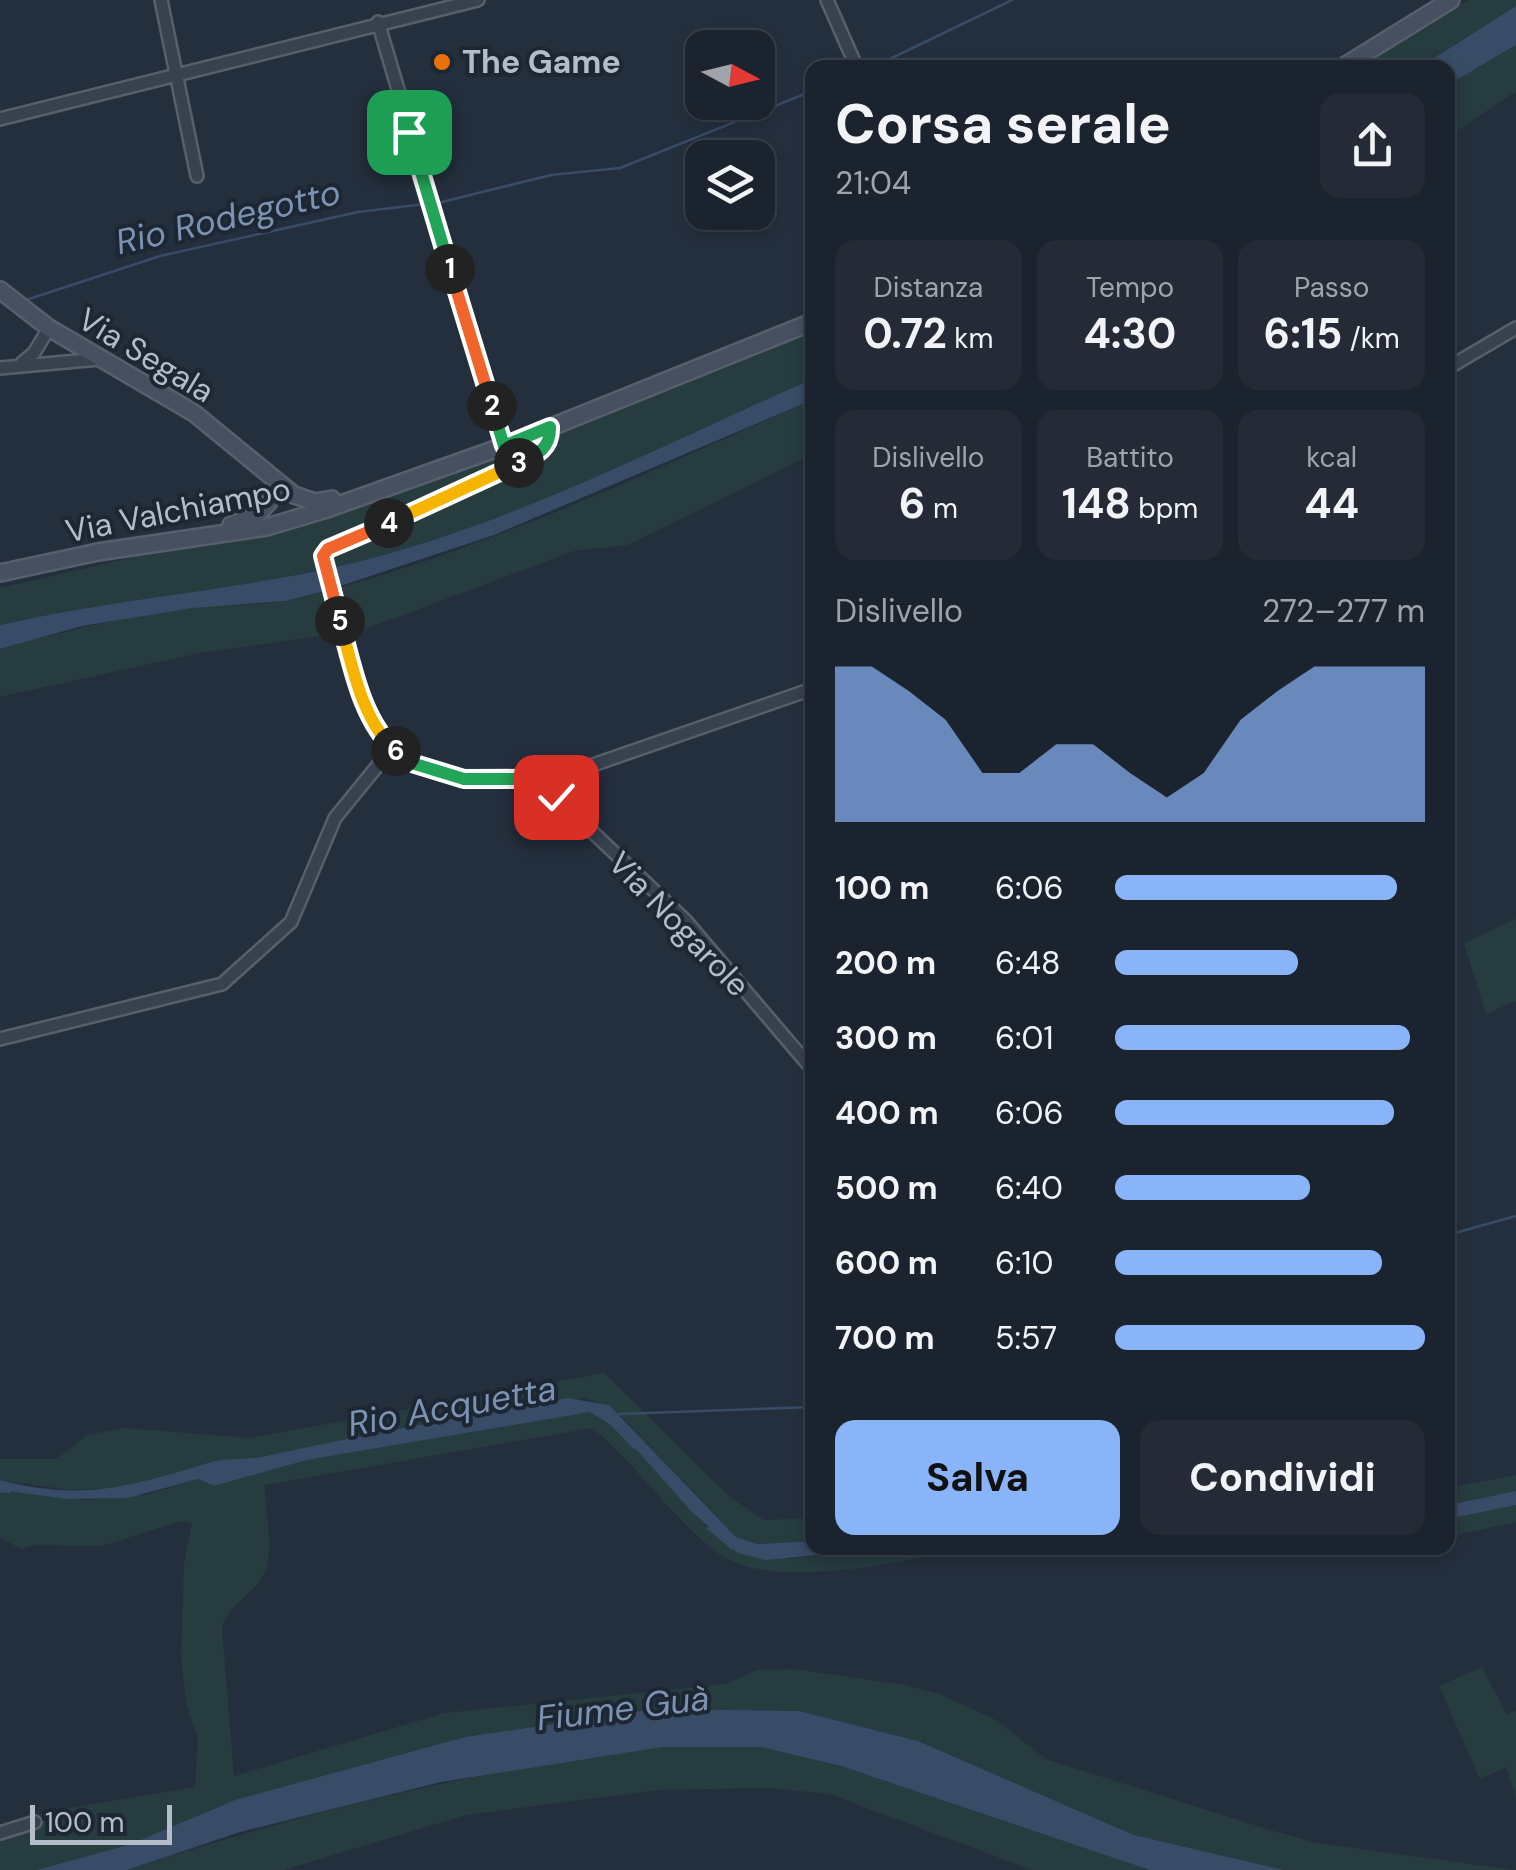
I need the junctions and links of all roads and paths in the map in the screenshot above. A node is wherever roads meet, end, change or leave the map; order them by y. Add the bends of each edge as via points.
1 (160, 0) edge
2 (478, 0) edge
3 (827, 0) edge
4 (1451, 0) edge
5 (378, 22) junction
6 (854, 60) edge
7 (1354, 60) edge
8 (177, 77) junction
9 (0, 120) edge
10 (197, 176) dead end
11 (0, 290) edge
12 (805, 325) edge
13 (48, 328) junction
14 (1516, 328) edge
15 (99, 359) junction
16 (22, 363) junction
17 (1455, 364) edge
18 (0, 368) edge
19 (550, 427) junction
20 (504, 446) junction
21 (262, 468) junction
22 (288, 489) junction
23 (380, 490) junction
24 (270, 502) junction
25 (286, 521) junction
26 (190, 538) junction
27 (0, 573) edge
28 (805, 691) edge
29 (392, 748) junction
30 (541, 783) junction
31 (0, 1039) edge
32 (805, 1061) edge
33 (36, 1822) dead end
34 (0, 1833) edge

1 - 8 street
2 - 5 street
3 - 6 street
4 - 7 main road
5 - 8 street
5 - 20 street
8 - 9 street
8 - 10 street
11 - 13 main road, Via Segala
12 - 19 main road, Via Valchiampo
13 - 15 main road, Via Segala
13 - 16 street
14 - 17 street
15 - 16 street
15 - 21 main road, Via Segala via 194,412
16 - 18 street
19 - 20 main road, Via Valchiampo
19 - 29 street via 540,453 323,556 362,695
20 - 23 main road, Via Valchiampo
21 - 22 main road, Via Segala
21 - 24 main road
22 - 23 main road via 314,502
22 - 25 main road
23 - 25 main road, Via Valchiampo
24 - 25 main road
24 - 26 main road via 256,516
25 - 26 main road, Via Valchiampo
26 - 27 main road, Via Valchiampo
28 - 30 street
29 - 30 street via 438,773 464,779 526,776
29 - 31 street via 335,818 291,922 222,984
30 - 32 street, Via Nogarole via 685,920
33 - 34 street

